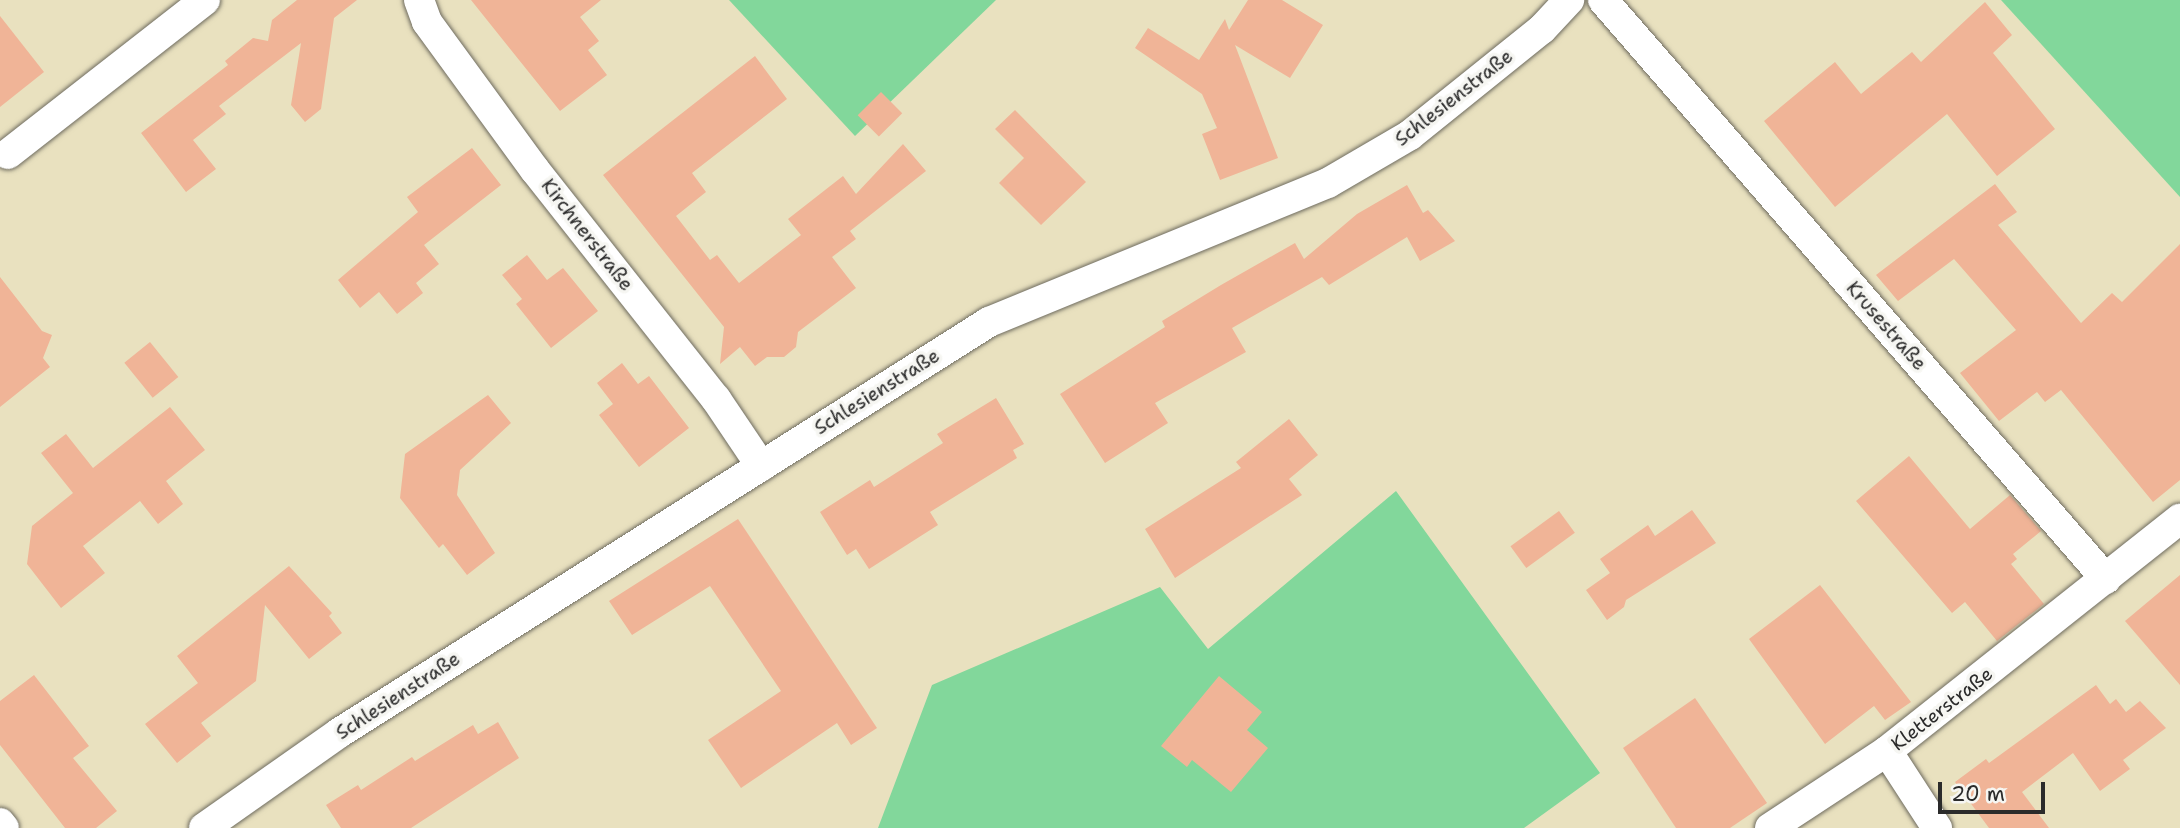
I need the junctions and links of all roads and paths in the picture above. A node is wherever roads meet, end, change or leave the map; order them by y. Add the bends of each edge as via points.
1 (205, 0) edge
2 (419, 0) edge
3 (1569, 0) edge
4 (1604, 0) edge
5 (8, 154) dead end
6 (761, 466) junction
7 (2180, 519) edge
8 (2106, 579) junction
9 (1888, 751) junction
10 (0, 823) edge
11 (4, 828) edge
12 (204, 828) edge
13 (1770, 828) edge
14 (1937, 828) edge

1 - 5 street
2 - 6 street, Kirchnerstraße via 427,22 535,170 716,398
3 - 6 street, Schlesienstraße via 1542,29 1410,135 1328,183 989,322
4 - 8 street, Krusestraße
6 - 12 street, Schlesienstraße via 339,733
7 - 8 street
8 - 9 street, Kletterstraße
9 - 13 street, Kletterstraße
9 - 14 street
10 - 11 street

